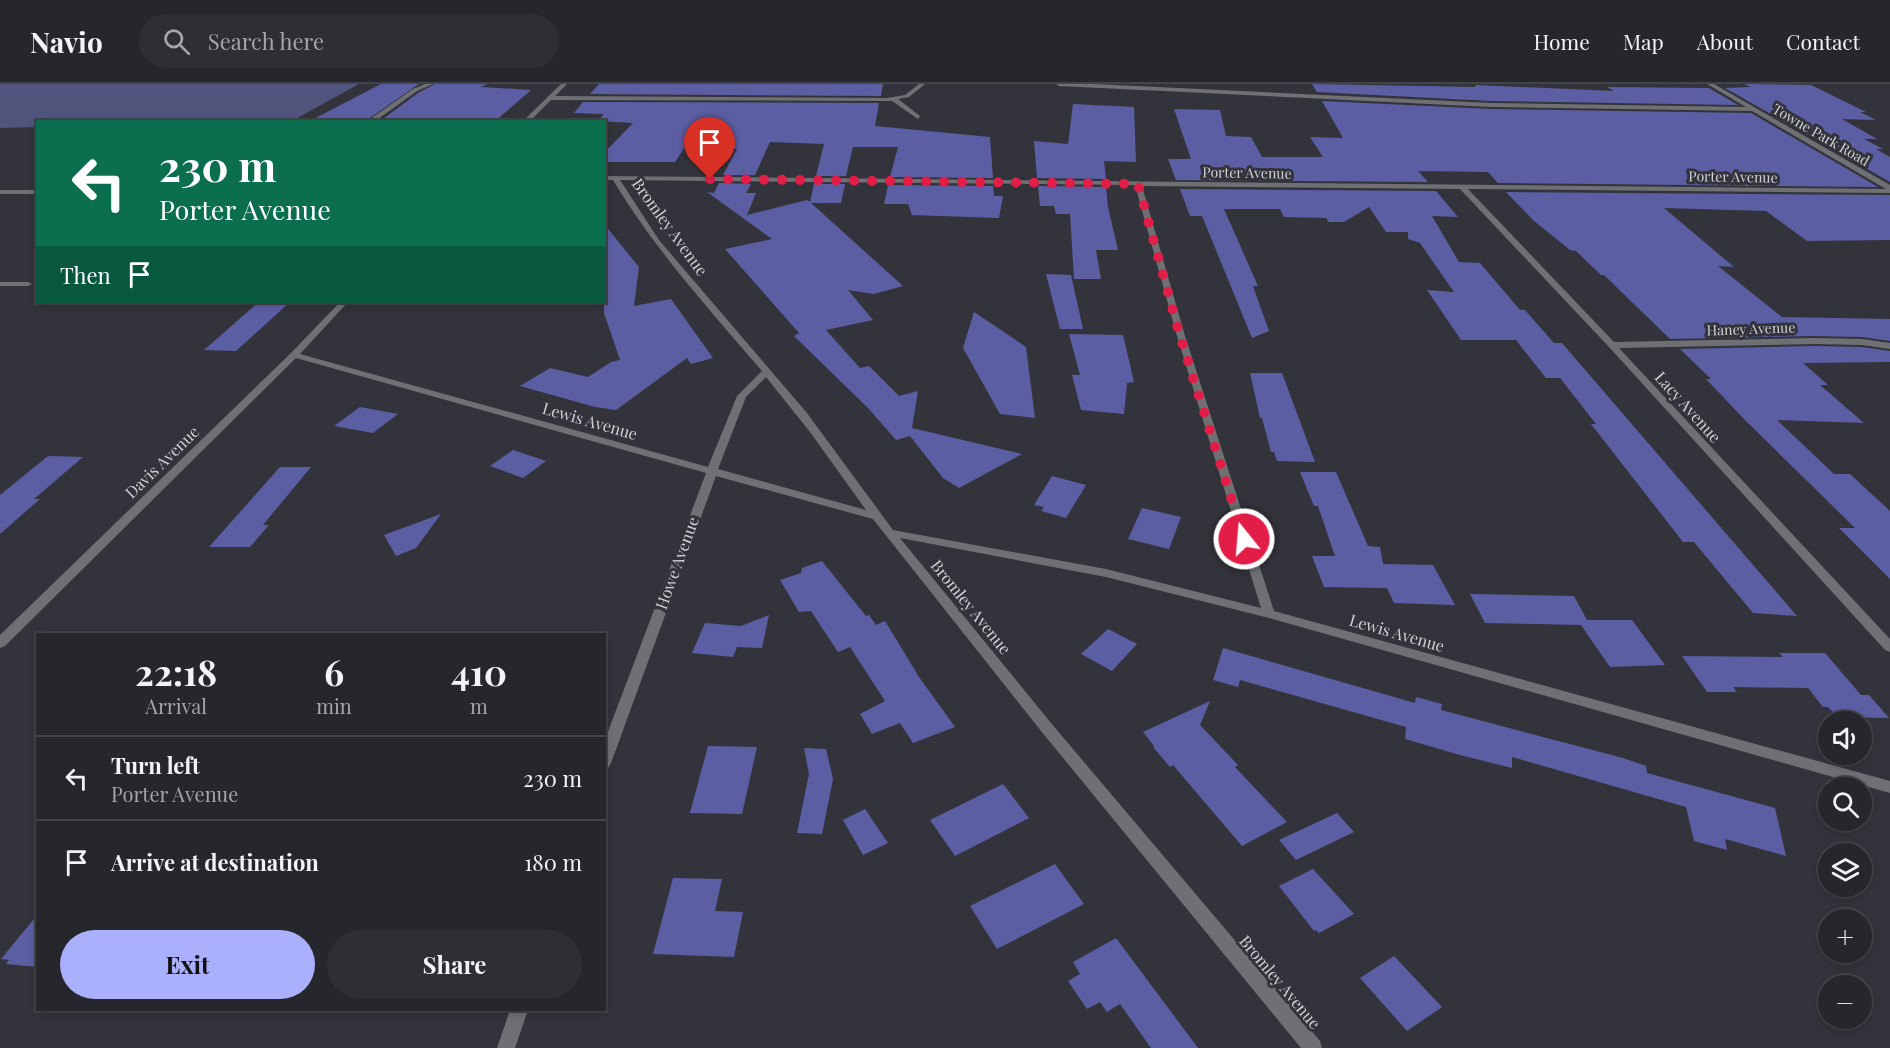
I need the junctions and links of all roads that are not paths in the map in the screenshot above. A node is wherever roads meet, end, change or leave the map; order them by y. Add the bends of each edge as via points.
1 (430, 84) edge
2 (564, 84) edge
3 (922, 84) edge
4 (1059, 84) edge
5 (1245, 84) edge
6 (1710, 84) edge
7 (1098, 85) edge
8 (1247, 95) junction
9 (550, 98) junction
10 (894, 99) junction
11 (1751, 109) junction
12 (918, 117) dead end
13 (372, 120) edge
14 (527, 120) edge
15 (610, 178) edge
16 (1138, 184) junction
17 (1463, 188) junction
18 (1890, 190) edge
19 (0, 192) edge
20 (36, 192) edge
21 (0, 284) edge
22 (28, 284) dead end
23 (343, 303) edge
24 (1612, 345) junction
25 (1890, 346) edge
26 (294, 355) junction
27 (766, 372) junction
28 (711, 472) junction
29 (877, 517) junction
30 (890, 533) junction
31 (1269, 614) junction
32 (0, 643) edge
33 (1890, 647) edge
34 (606, 758) edge
35 (1890, 787) edge
36 (519, 1011) edge
37 (506, 1048) edge
38 (1313, 1048) edge

1 - 13 street
2 - 9 street
3 - 10 street via 912,93
4 - 7 street
5 - 8 street
6 - 11 street, Towne Park Road
7 - 8 street
8 - 11 street via 1491,105
9 - 10 street
9 - 14 street
10 - 12 street
11 - 18 street, Towne Park Road
15 - 16 street, Porter Avenue
15 - 27 street, Bromley Avenue via 687,280
16 - 17 street, Porter Avenue
16 - 31 street via 1180,336
17 - 18 street, Porter Avenue
17 - 24 street, Lacy Avenue
19 - 20 street
21 - 22 street
23 - 26 street, Davis Avenue
24 - 25 street, Haney Avenue via 1814,341
24 - 33 street, Lacy Avenue
26 - 28 street, Lewis Avenue
26 - 32 street, Davis Avenue
27 - 28 street, Howe Avenue via 742,396
27 - 29 street, Bromley Avenue
28 - 29 street, Lewis Avenue
28 - 34 street, Howe Avenue
29 - 30 street, Bromley Avenue
30 - 31 street, Lewis Avenue via 1106,573
30 - 38 street, Bromley Avenue
31 - 35 street, Lewis Avenue
36 - 37 street

